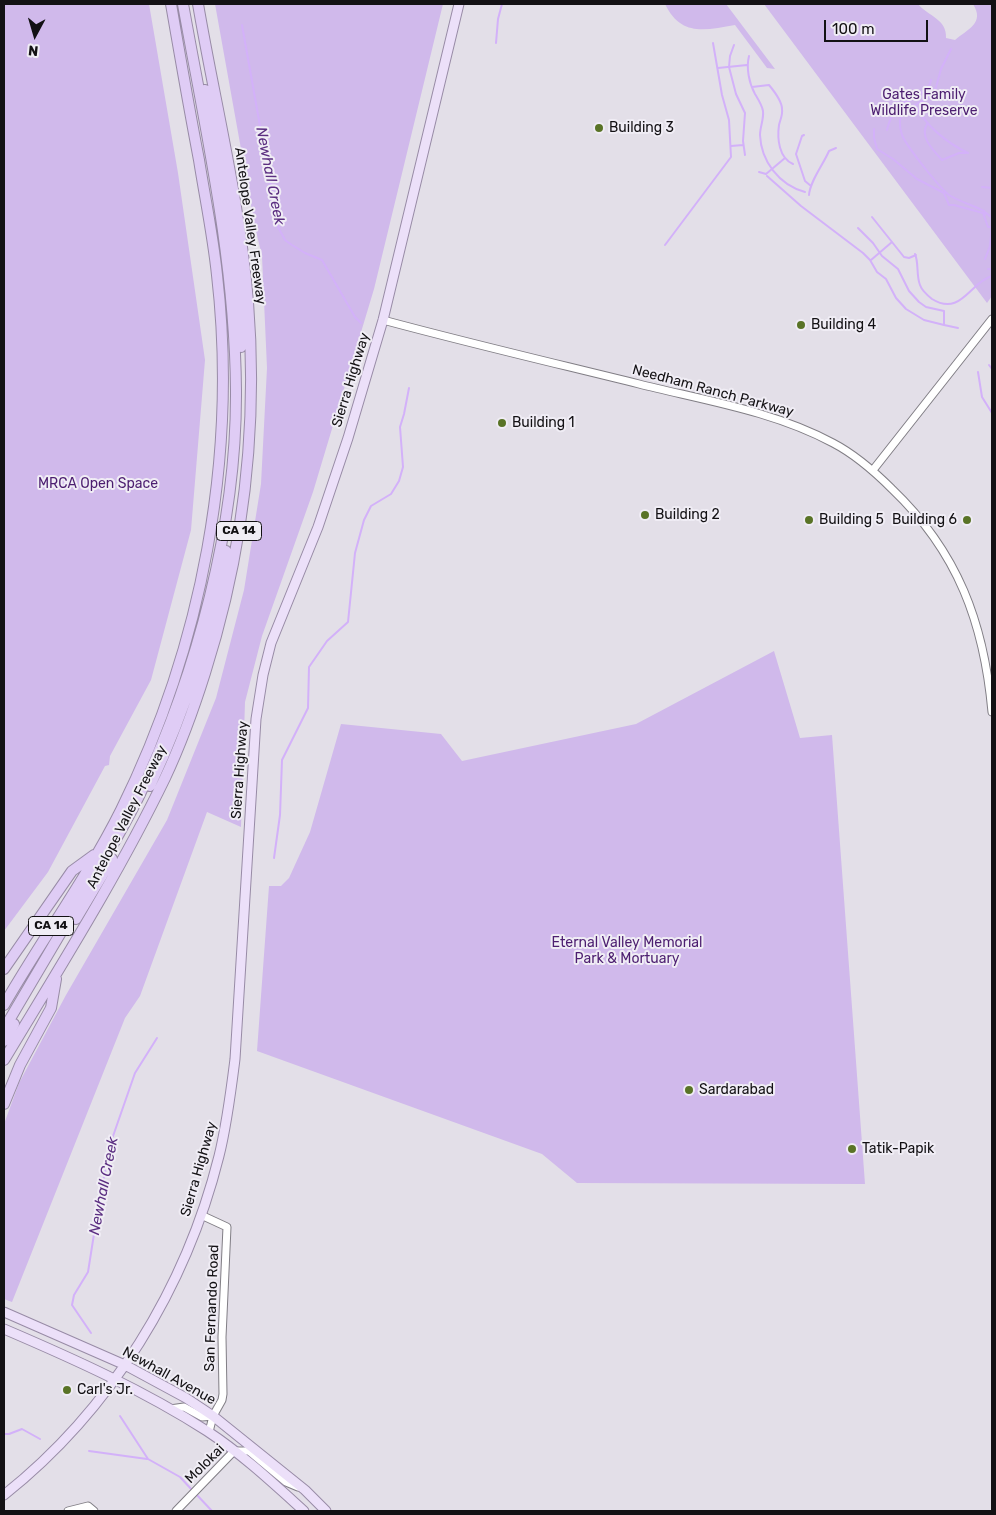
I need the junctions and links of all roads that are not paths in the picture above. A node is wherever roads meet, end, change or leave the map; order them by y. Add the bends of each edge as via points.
1 (171, 4) edge
2 (183, 4) edge
3 (198, 4) edge
4 (459, 4) edge
5 (206, 53) junction
6 (992, 319) edge
7 (384, 320) junction
8 (873, 470) junction
9 (992, 712) edge
10 (101, 850) junction
11 (4, 969) edge
12 (56, 973) junction
13 (4, 1005) edge
14 (4, 1029) edge
15 (4, 1042) edge
16 (4, 1060) edge
17 (4, 1104) edge
18 (201, 1215) junction
19 (4, 1312) edge
20 (4, 1329) edge
21 (125, 1365) junction
22 (115, 1378) junction
23 (170, 1409) junction
24 (212, 1416) junction
25 (209, 1432) junction
26 (234, 1451) junction
27 (305, 1490) junction
28 (6, 1493) edge
29 (68, 1511) edge
30 (94, 1511) edge
31 (176, 1511) edge
32 (304, 1511) edge
33 (326, 1511) edge

1 - 10 highway, Antelope Valley Freeway / CA 14 via 218,277 223,364 220,452 209,542 181,656 164,712
2 - 14 highway via 222,226 234,332 236,393 232,463 222,541 182,691 139,794 116,840
3 - 5 highway, Antelope Valley Freeway / CA 14
4 - 7 main road, Sierra Highway
5 - 12 highway, Antelope Valley Freeway / CA 14 via 236,207 248,302 251,408 242,514 216,635 199,691 166,777 114,875
5 - 15 highway via 200,64 231,233 241,327 242,418 238,470 222,572 192,682 146,796 100,881
6 - 8 street
7 - 8 street, Needham Ranch Parkway via 768,416 833,442
7 - 18 main road, Sierra Highway via 340,463 277,627 263,675 256,719 235,1058 225,1132
8 - 9 street, Needham Ranch Parkway via 923,522 956,572 984,650
10 - 11 highway via 72,871
10 - 13 highway, Antelope Valley Freeway / CA 14
12 - 16 highway, Antelope Valley Freeway / CA 14
12 - 17 highway via 51,1008 23,1059
18 - 21 main road, Sierra Highway via 187,1253 155,1319
18 - 24 street, San Fernando Road via 228,1227 222,1337 223,1394
19 - 21 main road, Newhall Avenue
20 - 22 main road, Newhall Avenue
21 - 22 main road, Sierra Highway
21 - 24 main road, Newhall Avenue
22 - 23 main road, Newhall Avenue
22 - 28 main road, Sierra Highway via 74,1429
23 - 24 street via 184,1407 202,1417
23 - 25 main road, Newhall Avenue
24 - 25 street, San Fernando Road
24 - 27 main road, Newhall Avenue
25 - 26 main road, Newhall Avenue
26 - 27 street, Molokai via 248,1451 286,1482
26 - 31 street, Molokai
26 - 32 main road, Newhall Avenue
27 - 33 main road, Newhall Avenue
29 - 30 street via 88,1506

